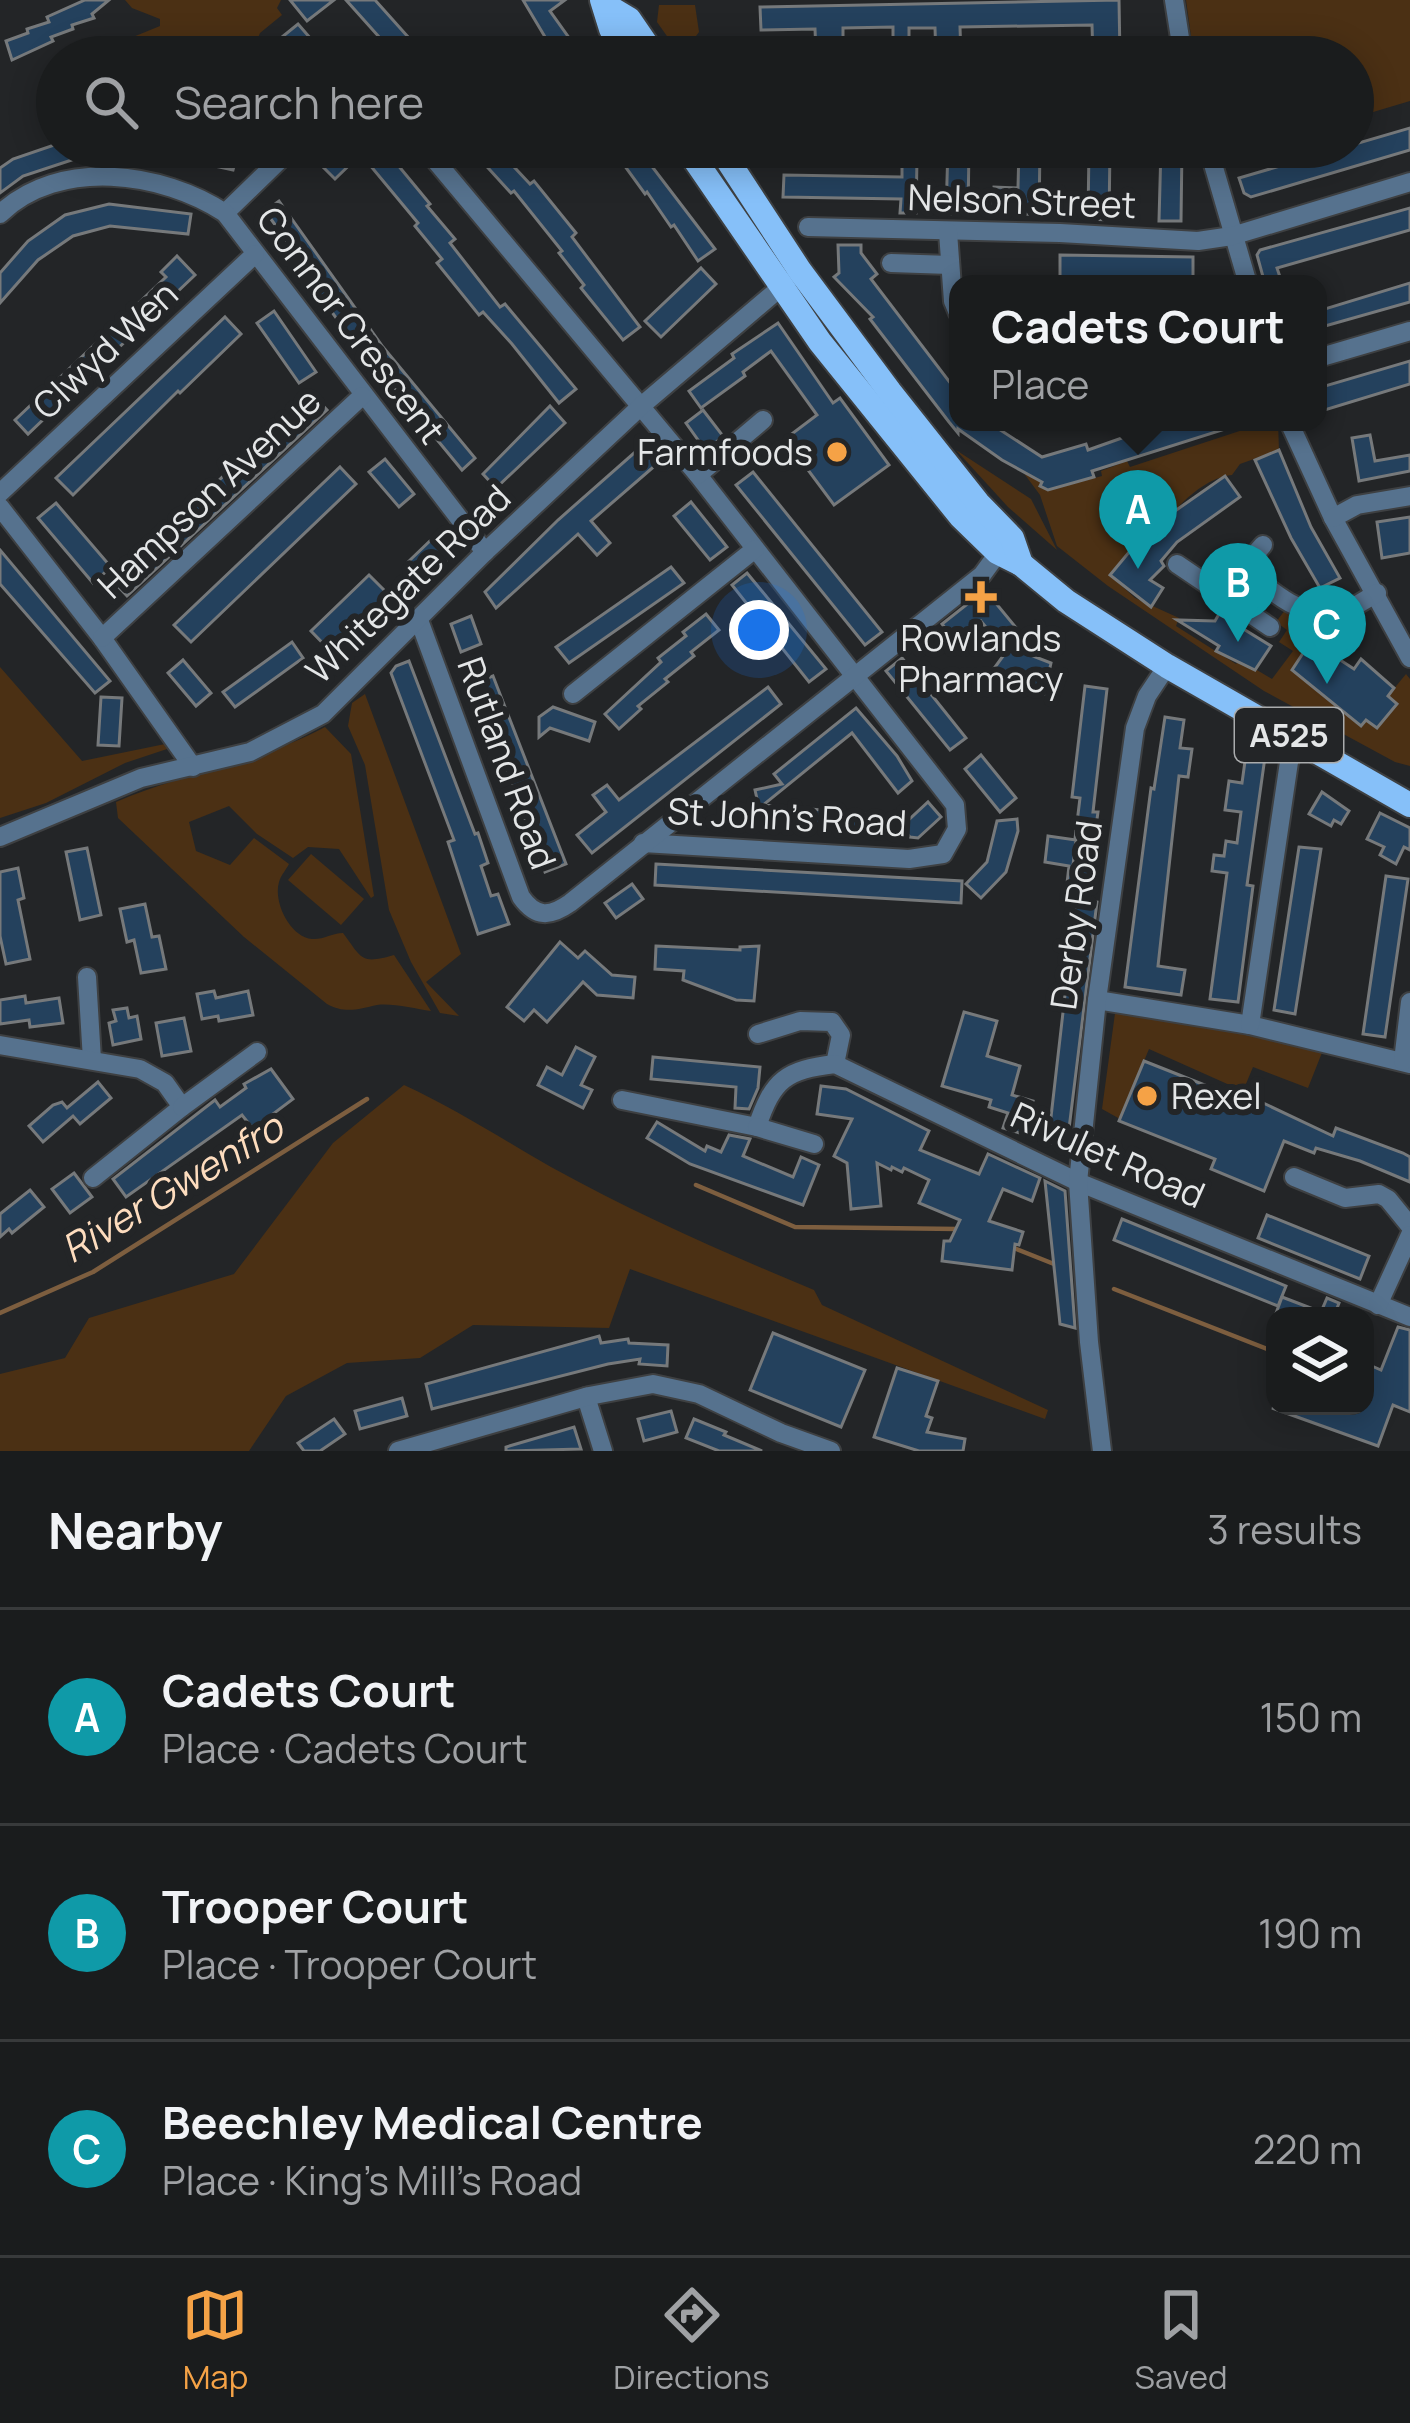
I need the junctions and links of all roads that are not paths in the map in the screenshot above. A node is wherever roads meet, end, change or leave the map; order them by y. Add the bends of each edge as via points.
1 (1174, 0) edge
2 (604, 3) edge
3 (615, 36) edge
4 (641, 36) edge
5 (1180, 36) edge
6 (271, 168) edge
7 (441, 168) edge
8 (703, 168) edge
9 (730, 168) edge
10 (1214, 168) edge
11 (1410, 182) edge
12 (225, 213) junction
13 (0, 214) edge
14 (808, 227) dead end
15 (948, 232) junction
16 (1232, 236) junction
17 (255, 254) junction
18 (891, 263) dead end
19 (950, 265) junction
20 (951, 275) edge
21 (1244, 275) edge
22 (791, 279) junction
23 (1410, 331) edge
24 (1327, 355) edge
25 (362, 396) junction
26 (640, 407) junction
27 (763, 420) dead end
28 (1293, 431) edge
29 (698, 475) junction
30 (0, 493) edge
31 (1410, 496) edge
32 (0, 507) edge
33 (1333, 518) junction
34 (1005, 545) junction
35 (1263, 545) dead end
36 (754, 549) junction
37 (485, 552) junction
38 (1178, 564) dead end
39 (1242, 566) junction
40 (1221, 593) junction
41 (1377, 593) junction
42 (419, 620) junction
43 (1270, 627) dead end
44 (102, 638) junction
45 (1410, 658) edge
46 (1168, 666) junction
47 (853, 676) junction
48 (573, 694) dead end
49 (1298, 740) junction
50 (193, 767) junction
51 (1410, 805) edge
52 (0, 837) edge
53 (643, 843) junction
54 (87, 976) dead end
55 (1097, 1000) junction
56 (1410, 1002) edge
57 (1250, 1024) junction
58 (758, 1034) dead end
59 (0, 1045) edge
60 (257, 1052) dead end
61 (92, 1060) junction
62 (1406, 1062) edge
63 (835, 1064) junction
64 (622, 1100) dead end
65 (182, 1107) junction
66 (757, 1127) junction
67 (814, 1144) dead end
68 (1294, 1177) dead end
69 (93, 1178) dead end
70 (1078, 1182) junction
71 (1410, 1230) edge
72 (1378, 1305) junction
73 (1410, 1317) edge
74 (586, 1397) junction
75 (441, 1444) edge
76 (398, 1451) edge
77 (603, 1451) edge
78 (831, 1451) edge
79 (1102, 1451) edge

1 - 5 street
2 - 3 main road
2 - 4 main road
6 - 12 street
7 - 26 street, St John's Road
8 - 22 main road, A525
9 - 22 main road, A525
10 - 16 street
11 - 16 street, Nelson Street
12 - 13 street, Connor Crescent via 175,187 93,176 48,187
12 - 17 street, Connor Crescent
14 - 15 street, Nelson Street
15 - 16 street, Nelson Street
15 - 19 street
16 - 21 street
17 - 25 street, Connor Crescent
17 - 30 street, Clwyd Wen
18 - 19 street
19 - 20 street
22 - 26 street, Whitegate Road
22 - 34 main road, A525 via 902,446 961,517
23 - 24 street
25 - 37 street, Connor Crescent
25 - 44 street, Hampson Avenue
26 - 29 street, St John's Road
26 - 37 street, Whitegate Road
27 - 29 street
28 - 33 street
29 - 36 street, St John's Road
31 - 33 street
32 - 44 street
33 - 41 street
34 - 46 main road, A525 via 1066,601
34 - 47 street via 982,575
35 - 39 street
36 - 47 street, St John's Road
36 - 48 street
37 - 42 street, Whitegate Road
38 - 40 street
39 - 40 street
39 - 41 street via 1295,606 1341,612
40 - 43 street
41 - 45 street
42 - 50 street, Whitegate Road via 323,714 250,752
42 - 53 street, Rutland Road via 521,897 536,913 570,903
44 - 50 street
46 - 49 main road, A525
46 - 55 street, Derby Road via 1135,728
47 - 53 street
47 - 53 street, St John's Road via 955,805 957,829 943,854 910,859
49 - 51 main road, A525
49 - 57 street via 1288,762
50 - 52 street, Whitegate Road via 141,778
54 - 61 street
55 - 57 street
55 - 70 street, Derby Road
56 - 62 street
57 - 62 street
58 - 63 street via 800,1021 832,1022 842,1035
59 - 61 street
60 - 65 street
61 - 65 street via 165,1082
63 - 66 street via 783,1078
63 - 70 street, Rivulet Road
64 - 66 street
65 - 69 street
66 - 67 street
68 - 71 street via 1325,1178 1345,1198 1388,1199
70 - 72 street, Rivulet Road
70 - 79 street, Derby Road
71 - 72 street
72 - 73 street, Rivulet Road
74 - 75 street
74 - 77 street
74 - 78 street via 632,1385 675,1386
75 - 76 street

